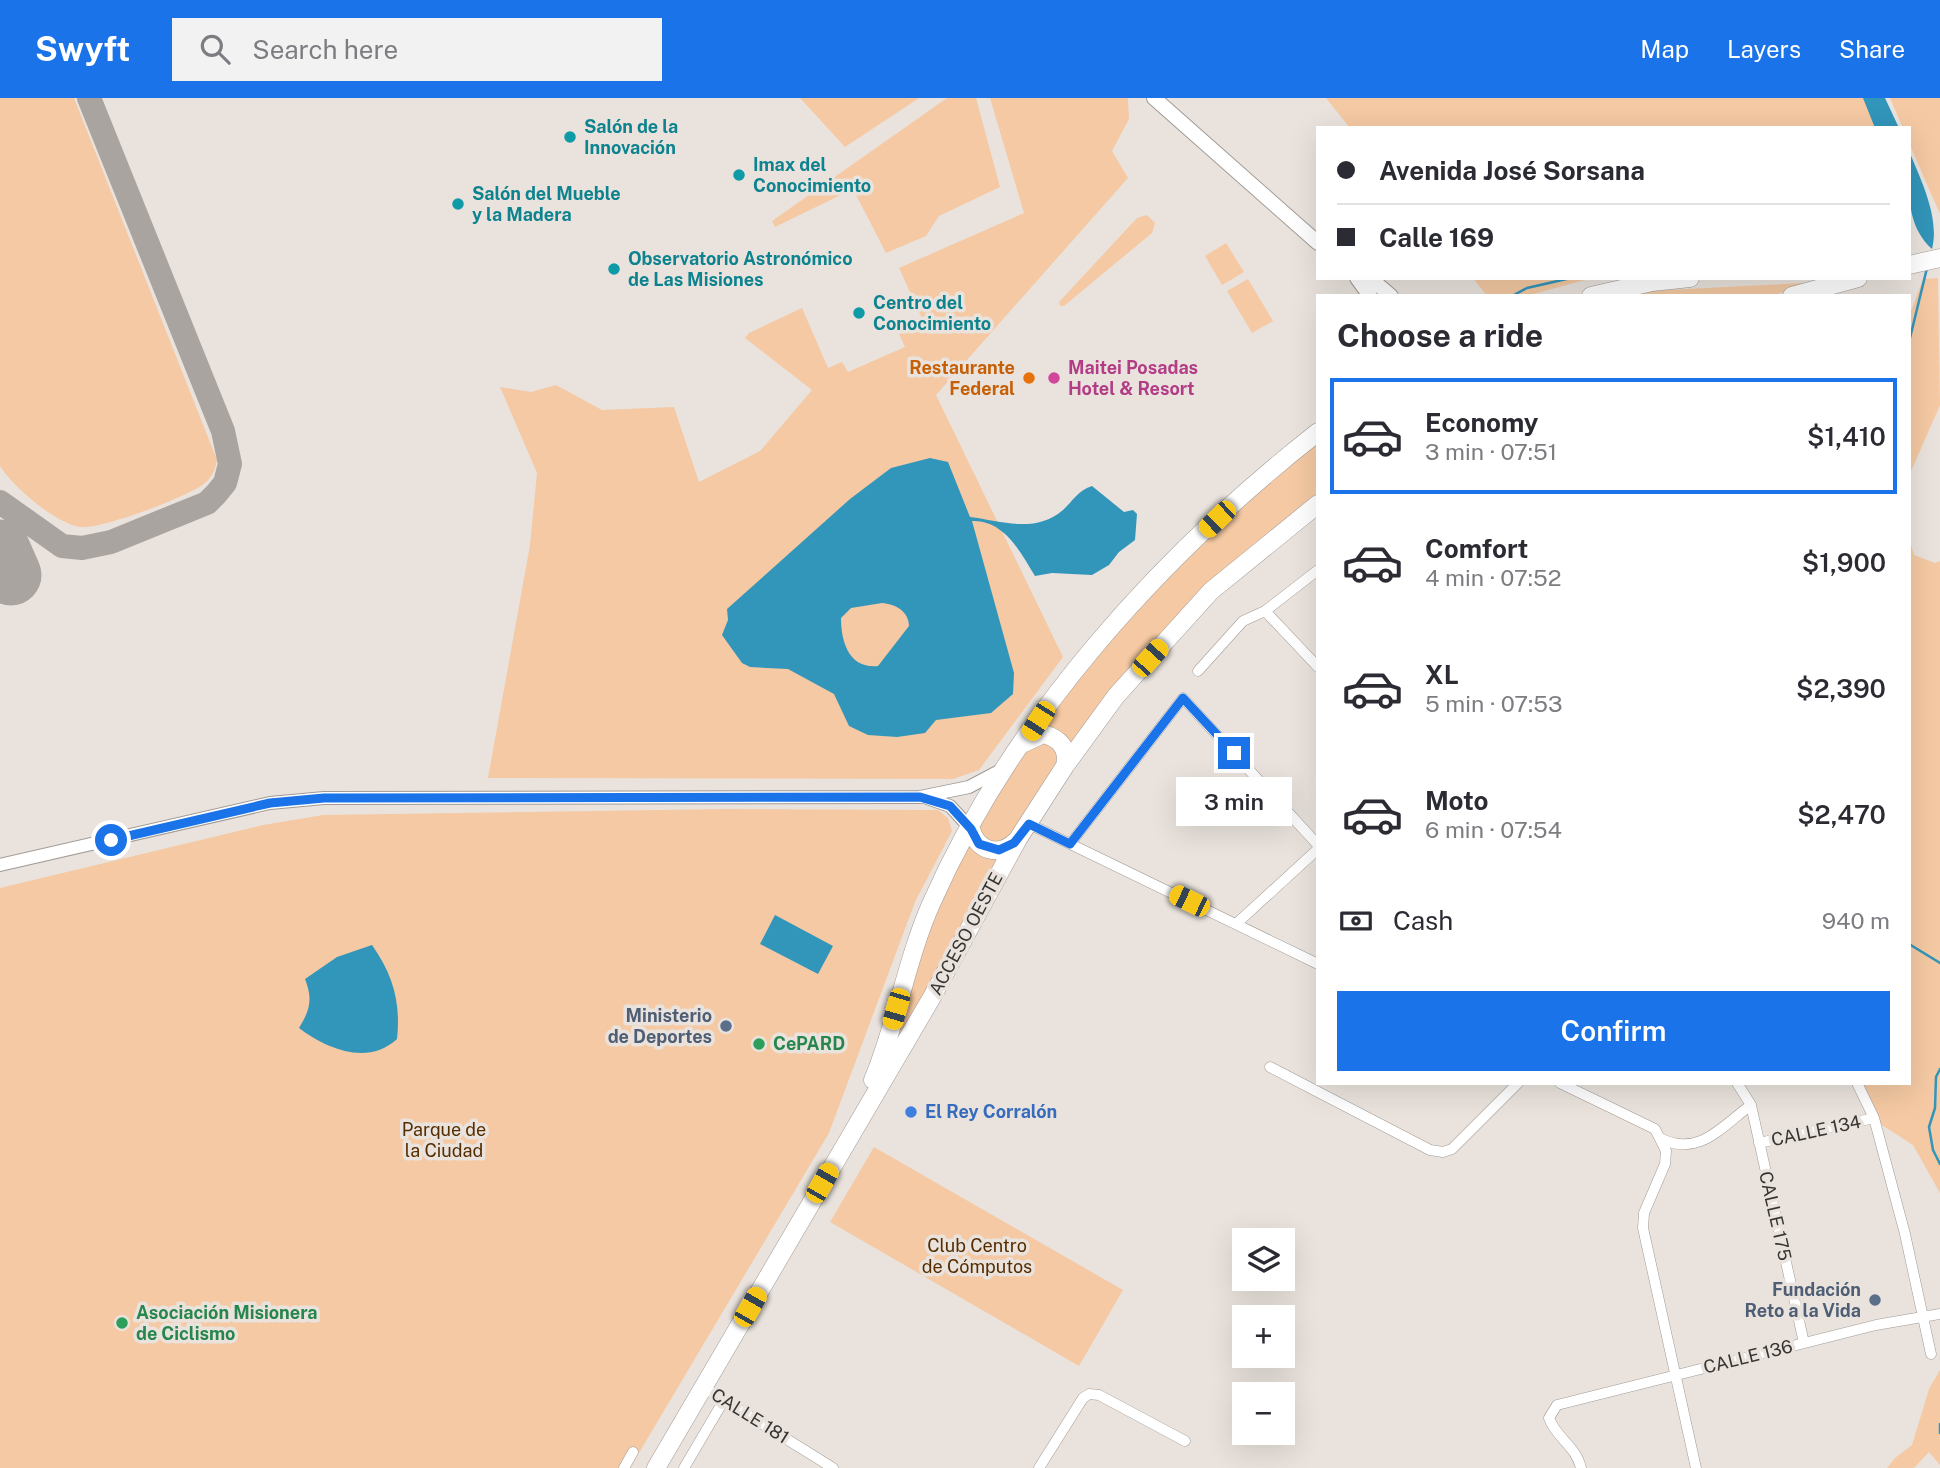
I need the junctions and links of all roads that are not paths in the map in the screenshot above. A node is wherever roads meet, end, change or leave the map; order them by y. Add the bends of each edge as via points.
1 (1154, 98) edge
2 (1164, 98) edge
3 (1316, 230) edge
4 (1316, 241) edge
5 (1940, 258) edge
6 (1912, 264) edge
7 (1372, 280) edge
8 (1679, 280) edge
9 (1851, 280) edge
10 (1389, 294) edge
11 (1602, 294) edge
12 (1798, 294) edge
13 (1316, 434) edge
14 (1316, 506) edge
15 (1316, 572) edge
16 (1265, 611) junction
17 (1316, 665) edge
18 (1198, 671) dead end
19 (1024, 743) junction
20 (1008, 765) junction
21 (1065, 766) junction
22 (920, 797) junction
23 (1029, 824) junction
24 (971, 829) junction
25 (1018, 839) junction
26 (1070, 844) junction
27 (1316, 845) edge
28 (1316, 849) edge
29 (0, 865) edge
30 (1236, 924) junction
31 (1316, 963) edge
32 (1270, 1067) dead end
33 (1516, 1085) edge
34 (1564, 1085) edge
35 (1858, 1085) edge
36 (1740, 1086) edge
37 (1751, 1105) junction
38 (1874, 1118) junction
39 (1657, 1134) junction
40 (846, 1141) junction
41 (1759, 1143) junction
42 (1940, 1314) edge
43 (1921, 1317) junction
44 (1804, 1343) junction
45 (1931, 1354) dead end
46 (1675, 1376) junction
47 (703, 1387) junction
48 (724, 1400) junction
49 (1185, 1441) dead end
50 (634, 1452) dead end
51 (624, 1468) edge
52 (656, 1468) edge
53 (684, 1468) edge
54 (833, 1468) edge
55 (1039, 1468) edge
56 (1581, 1468) edge
57 (1696, 1468) edge

1 - 4 main road
2 - 3 main road
5 - 6 highway
7 - 10 main road
8 - 11 highway
9 - 12 highway
13 - 19 highway, ACCESO OESTE via 1155,579 1068,676
14 - 21 highway, ACCESO OESTE via 1211,591 1116,696
15 - 16 street
16 - 17 street
16 - 18 street via 1243,621
19 - 20 highway, ACCESO OESTE
19 - 21 highway via 1036,735 1051,736 1066,751
20 - 22 street via 969,787
20 - 24 highway, ACCESO OESTE
21 - 23 highway, ACCESO OESTE
22 - 24 street via 950,806
22 - 29 street via 324,798 270,803
23 - 25 highway, ACCESO OESTE
23 - 26 street
24 - 25 highway via 979,844 994,850 1005,849
24 - 40 highway, ACCESO OESTE via 931,904 881,1061
25 - 40 highway, ACCESO OESTE via 932,998
26 - 27 street via 1183,698
26 - 30 street
28 - 30 street
30 - 31 street
32 - 33 street via 1430,1150 1443,1152 1452,1149
34 - 39 street
35 - 38 street
36 - 37 street, CALLE 175
37 - 39 street via 1688,1147 1675,1146
37 - 41 street, CALLE 175
38 - 41 street, CALLE 134
38 - 43 street via 1905,1234
39 - 46 street via 1666,1151 1665,1164 1644,1213 1643,1228
40 - 47 highway
41 - 44 street, CALLE 175
42 - 43 street, CALLE 136
43 - 44 street, CALLE 136
43 - 45 street
44 - 46 street, CALLE 136
46 - 56 street, CALLE 136 via 1557,1405 1549,1418 1578,1454
46 - 57 street
47 - 48 street, CALLE 181
47 - 52 highway
48 - 53 street
48 - 54 street, CALLE 181
49 - 55 street via 1090,1394
50 - 51 street

